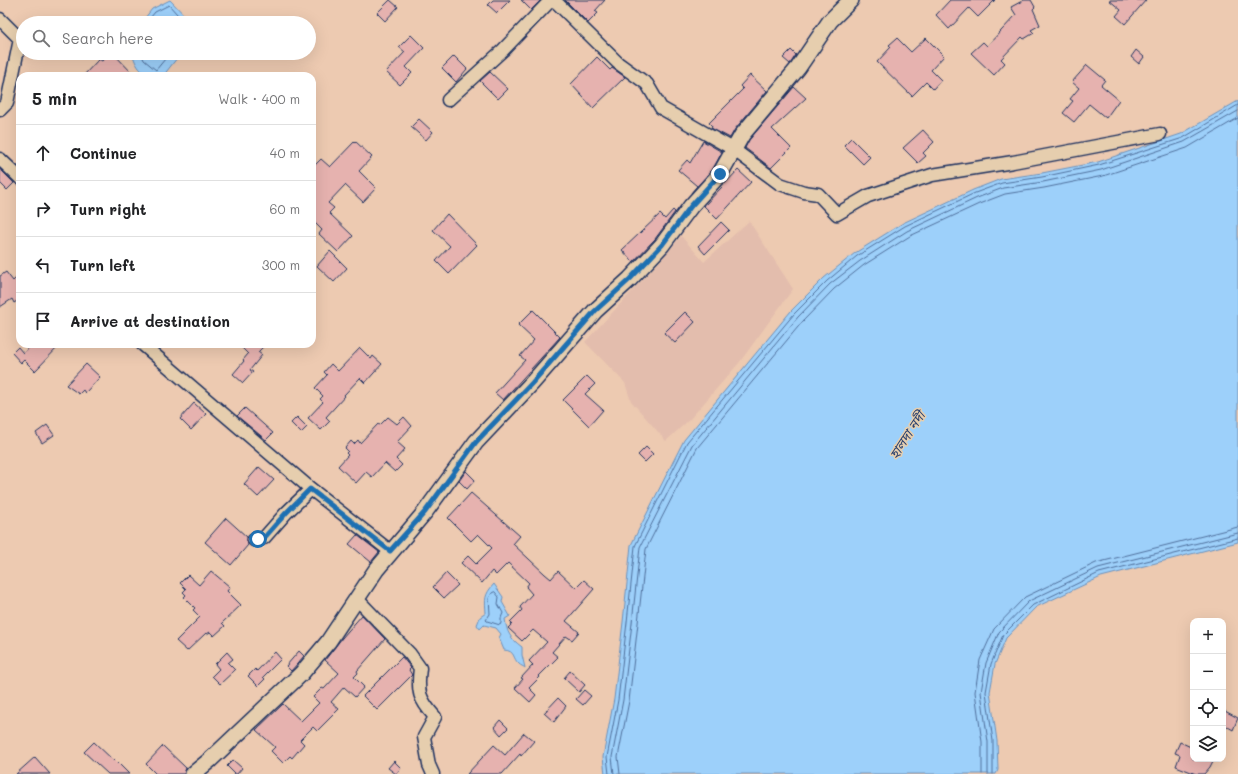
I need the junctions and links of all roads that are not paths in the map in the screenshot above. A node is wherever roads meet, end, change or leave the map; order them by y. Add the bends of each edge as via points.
1 (551, 0) edge
2 (554, 0) edge
3 (845, 2) edge
4 (0, 19) edge
5 (16, 35) edge
6 (16, 59) edge
7 (448, 100) dead end
8 (0, 110) edge
9 (1160, 134) dead end
10 (733, 150) junction
11 (0, 159) edge
12 (16, 174) edge
13 (147, 348) edge
14 (310, 489) junction
15 (254, 540) dead end
16 (390, 551) junction
17 (357, 599) junction
18 (193, 774) edge
19 (434, 774) edge

1 - 7 street via 503,50
2 - 10 street via 618,63 647,84 661,108
3 - 10 street via 798,68 742,135
4 - 5 street
6 - 8 street via 7,103
9 - 10 street via 932,175 868,196 837,214 818,194 780,184
10 - 16 street via 720,174 691,206 662,245 595,311 476,442 425,512
11 - 12 street
13 - 14 street
14 - 15 street via 264,538
14 - 16 street
16 - 17 street
17 - 18 street via 328,642 301,674
17 - 19 street via 410,654 420,668 418,687 424,705 435,717 424,737 429,765

